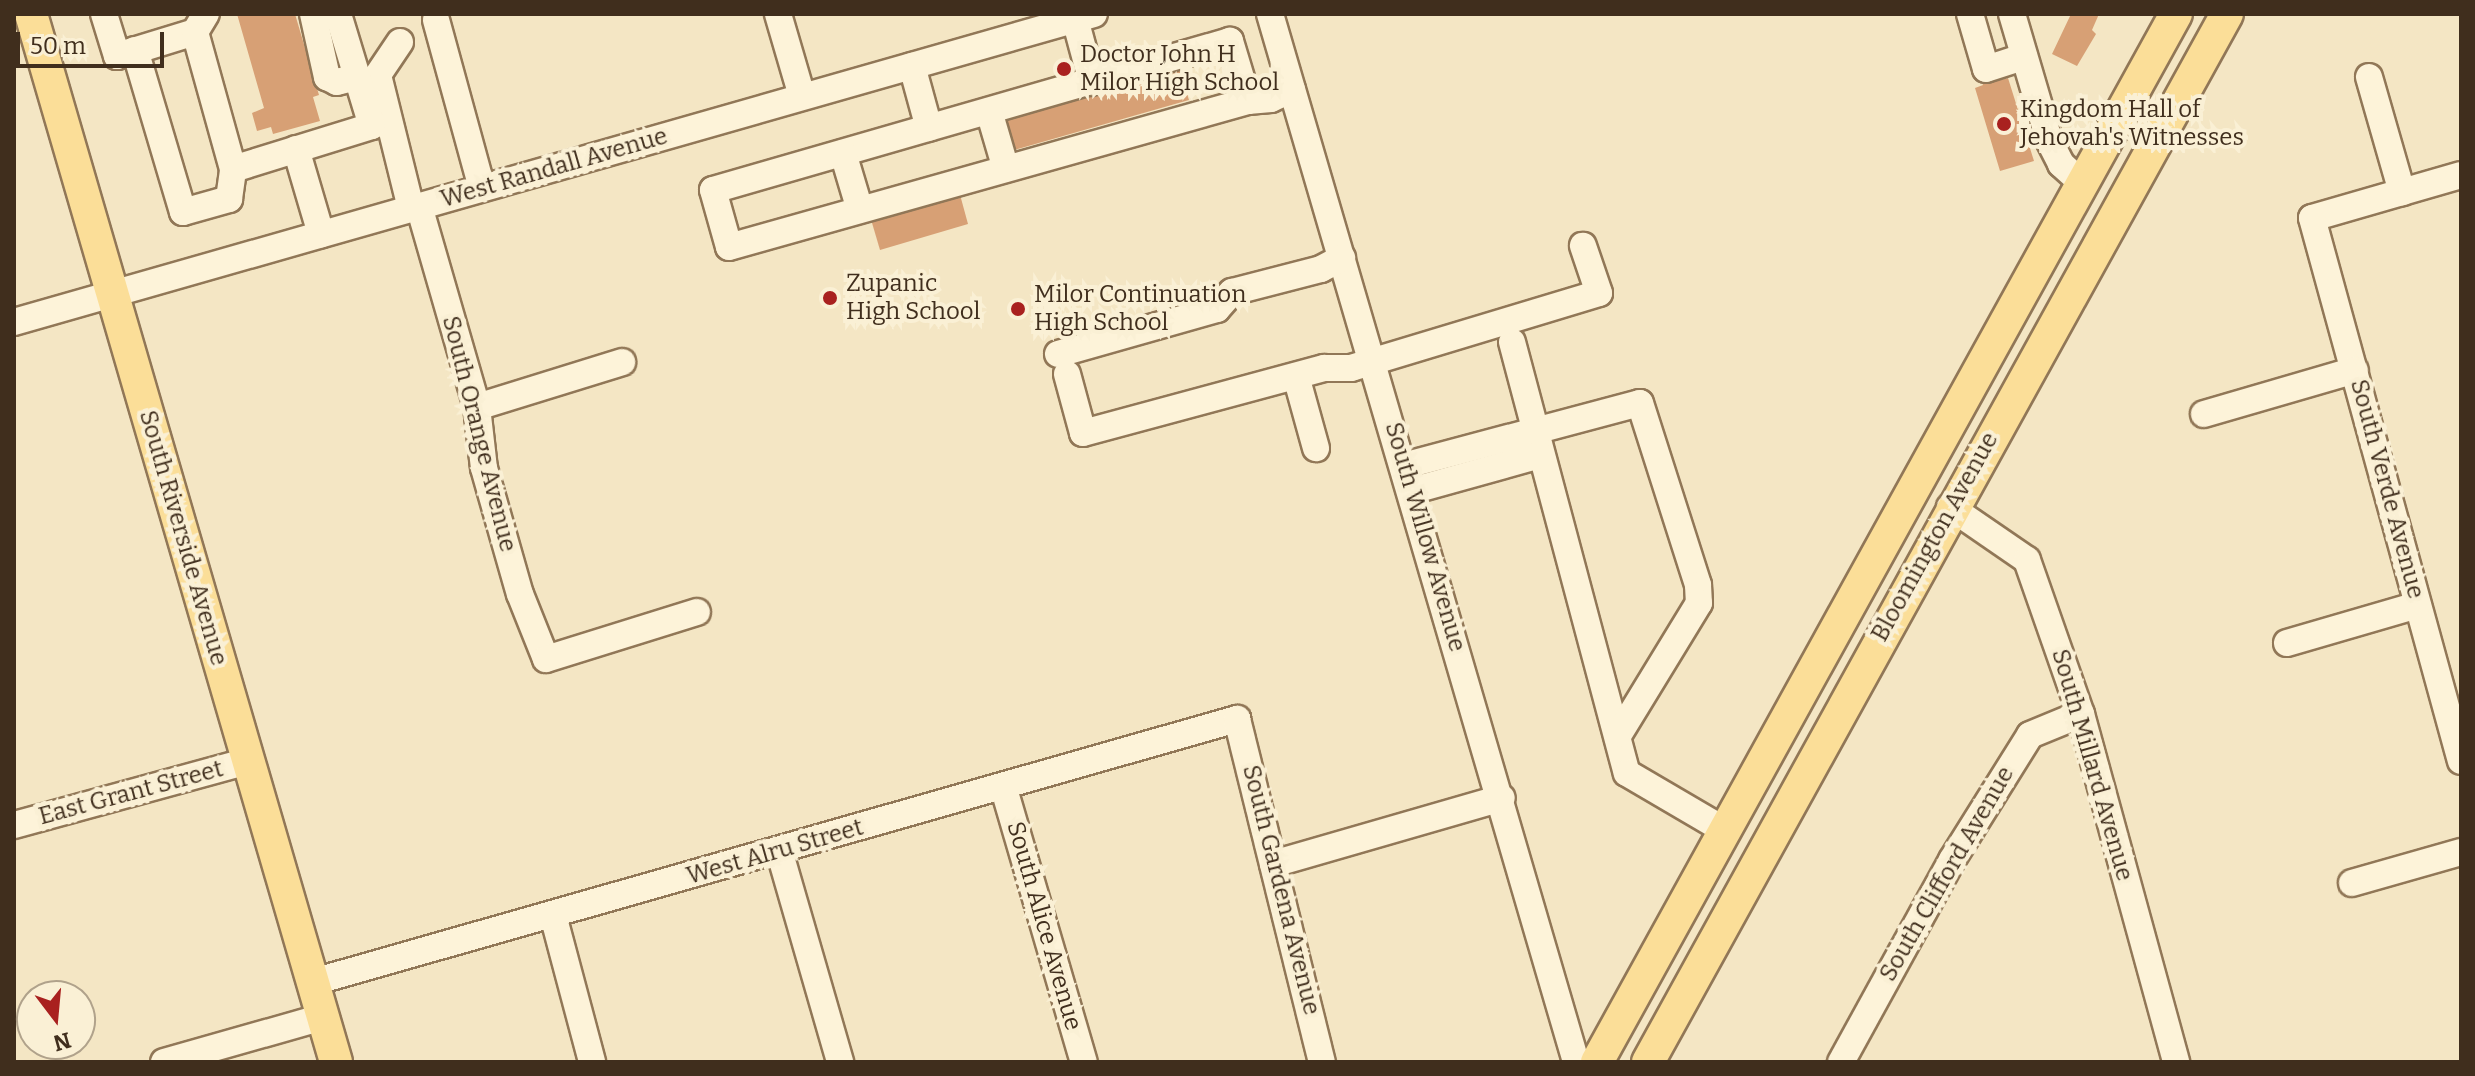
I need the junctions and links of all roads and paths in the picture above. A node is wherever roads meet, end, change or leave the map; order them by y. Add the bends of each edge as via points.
1 (31, 14) edge
2 (104, 14) edge
3 (313, 14) edge
4 (338, 14) edge
5 (778, 14) edge
6 (1270, 14) edge
7 (1970, 14) edge
8 (2012, 14) edge
9 (2176, 14) edge
10 (2227, 14) edge
11 (1085, 17) edge
12 (436, 20) dead end
13 (200, 23) edge
14 (400, 42) dead end
15 (126, 53) junction
16 (2024, 57) junction
17 (912, 66) junction
18 (357, 77) junction
19 (2369, 77) dead end
20 (1092, 82) junction
21 (1292, 89) junction
22 (802, 96) junction
23 (1248, 101) junction
24 (989, 111) junction
25 (929, 128) junction
26 (296, 149) junction
27 (843, 153) junction
28 (233, 169) junction
29 (1006, 169) junction
30 (2461, 175) edge
31 (2083, 184) junction
32 (482, 188) junction
33 (2402, 192) junction
34 (415, 207) junction
35 (860, 210) junction
36 (321, 234) junction
37 (1583, 246) dead end
38 (1342, 258) junction
39 (112, 293) junction
40 (14, 322) edge
41 (1512, 342) dead end
42 (1373, 360) junction
43 (622, 362) dead end
44 (2355, 370) junction
45 (1296, 376) junction
46 (477, 407) junction
47 (2204, 414) dead end
48 (1536, 443) junction
49 (1316, 448) dead end
50 (1407, 479) junction
51 (1950, 507) junction
52 (2418, 605) junction
53 (697, 612) dead end
54 (2287, 643) dead end
55 (2081, 714) junction
56 (1237, 719) joint
57 (1619, 734) junction
58 (248, 761) junction
59 (2461, 761) edge
60 (1004, 789) junction
61 (1502, 798) junction
62 (14, 825) edge
63 (1726, 831) junction
64 (779, 850) junction
65 (2461, 852) edge
66 (1273, 864) junction
67 (2352, 883) dead end
68 (553, 915) junction
69 (313, 982) junction
70 (323, 1017) junction
71 (1846, 1060) edge
72 (164, 1062) edge
73 (336, 1062) edge
74 (592, 1062) edge
75 (840, 1062) edge
76 (1084, 1062) edge
77 (1323, 1062) edge
78 (1576, 1062) edge
79 (1597, 1062) edge
80 (1648, 1062) edge
81 (2176, 1062) edge

1 - 39 main road, South Riverside Avenue
2 - 15 street
3 - 18 street via 327,77 337,82
4 - 18 street
5 - 22 street
6 - 21 street, South Willow Avenue
7 - 16 street via 1986,69
8 - 16 street
9 - 31 main road, Bloomington Avenue
10 - 51 main road, Bloomington Avenue
11 - 17 street, West Randall Avenue
11 - 20 street
12 - 32 street
13 - 15 street
13 - 28 street
14 - 34 street, South Orange Avenue via 378,75
15 - 28 street via 183,212 229,199
16 - 31 street via 2049,140 2061,164
17 - 22 street, West Randall Avenue
17 - 25 street
18 - 26 street via 372,126
19 - 33 street
20 - 23 street via 1230,41
20 - 24 street
21 - 23 street via 1271,99
21 - 38 street, South Willow Avenue
22 - 32 street, West Randall Avenue
23 - 29 street
24 - 25 street
24 - 29 street
25 - 27 street
26 - 28 street
26 - 36 street
27 - 35 street
27 - 35 street via 713,190 729,247
29 - 35 street
30 - 33 street
31 - 63 main road, Bloomington Avenue
32 - 34 street, West Randall Avenue
33 - 44 street, South Verde Avenue via 2312,218
34 - 36 street, West Randall Avenue
34 - 46 street, South Orange Avenue
36 - 39 street, West Randall Avenue
37 - 42 street via 1599,293
38 - 42 street, South Willow Avenue
38 - 45 street via 1321,269 1232,292 1217,309 1062,364 1083,433
39 - 40 street, West Randall Avenue
39 - 58 main road, South Riverside Avenue
41 - 48 street
42 - 45 street
42 - 50 street, South Willow Avenue
43 - 46 street
44 - 47 street
44 - 52 street, South Verde Avenue
45 - 49 street
46 - 53 street, South Orange Avenue via 484,468 520,594 546,659
48 - 50 street
48 - 57 street
48 - 57 street via 1640,403 1698,585 1699,603
50 - 61 street, South Willow Avenue
51 - 55 street, South Millard Avenue via 2027,560
51 - 80 main road, Bloomington Avenue
52 - 54 street
52 - 59 street, South Verde Avenue
55 - 71 street, South Clifford Avenue via 2030,735 1952,860
55 - 81 street, South Millard Avenue
56 - 60 street, West Alru Street
56 - 66 street, South Gardena Avenue
57 - 63 street via 1627,773
58 - 62 street, East Grant Street
58 - 69 main road, South Riverside Avenue
60 - 64 street, West Alru Street
60 - 76 street, South Alice Avenue
61 - 66 street
61 - 78 street, South Willow Avenue
63 - 79 main road, Bloomington Avenue
64 - 68 street, West Alru Street
64 - 75 street
65 - 67 street
66 - 77 street, South Gardena Avenue
68 - 69 street, West Alru Street
68 - 74 street
69 - 70 main road, South Riverside Avenue
70 - 72 street
70 - 73 main road, South Riverside Avenue

